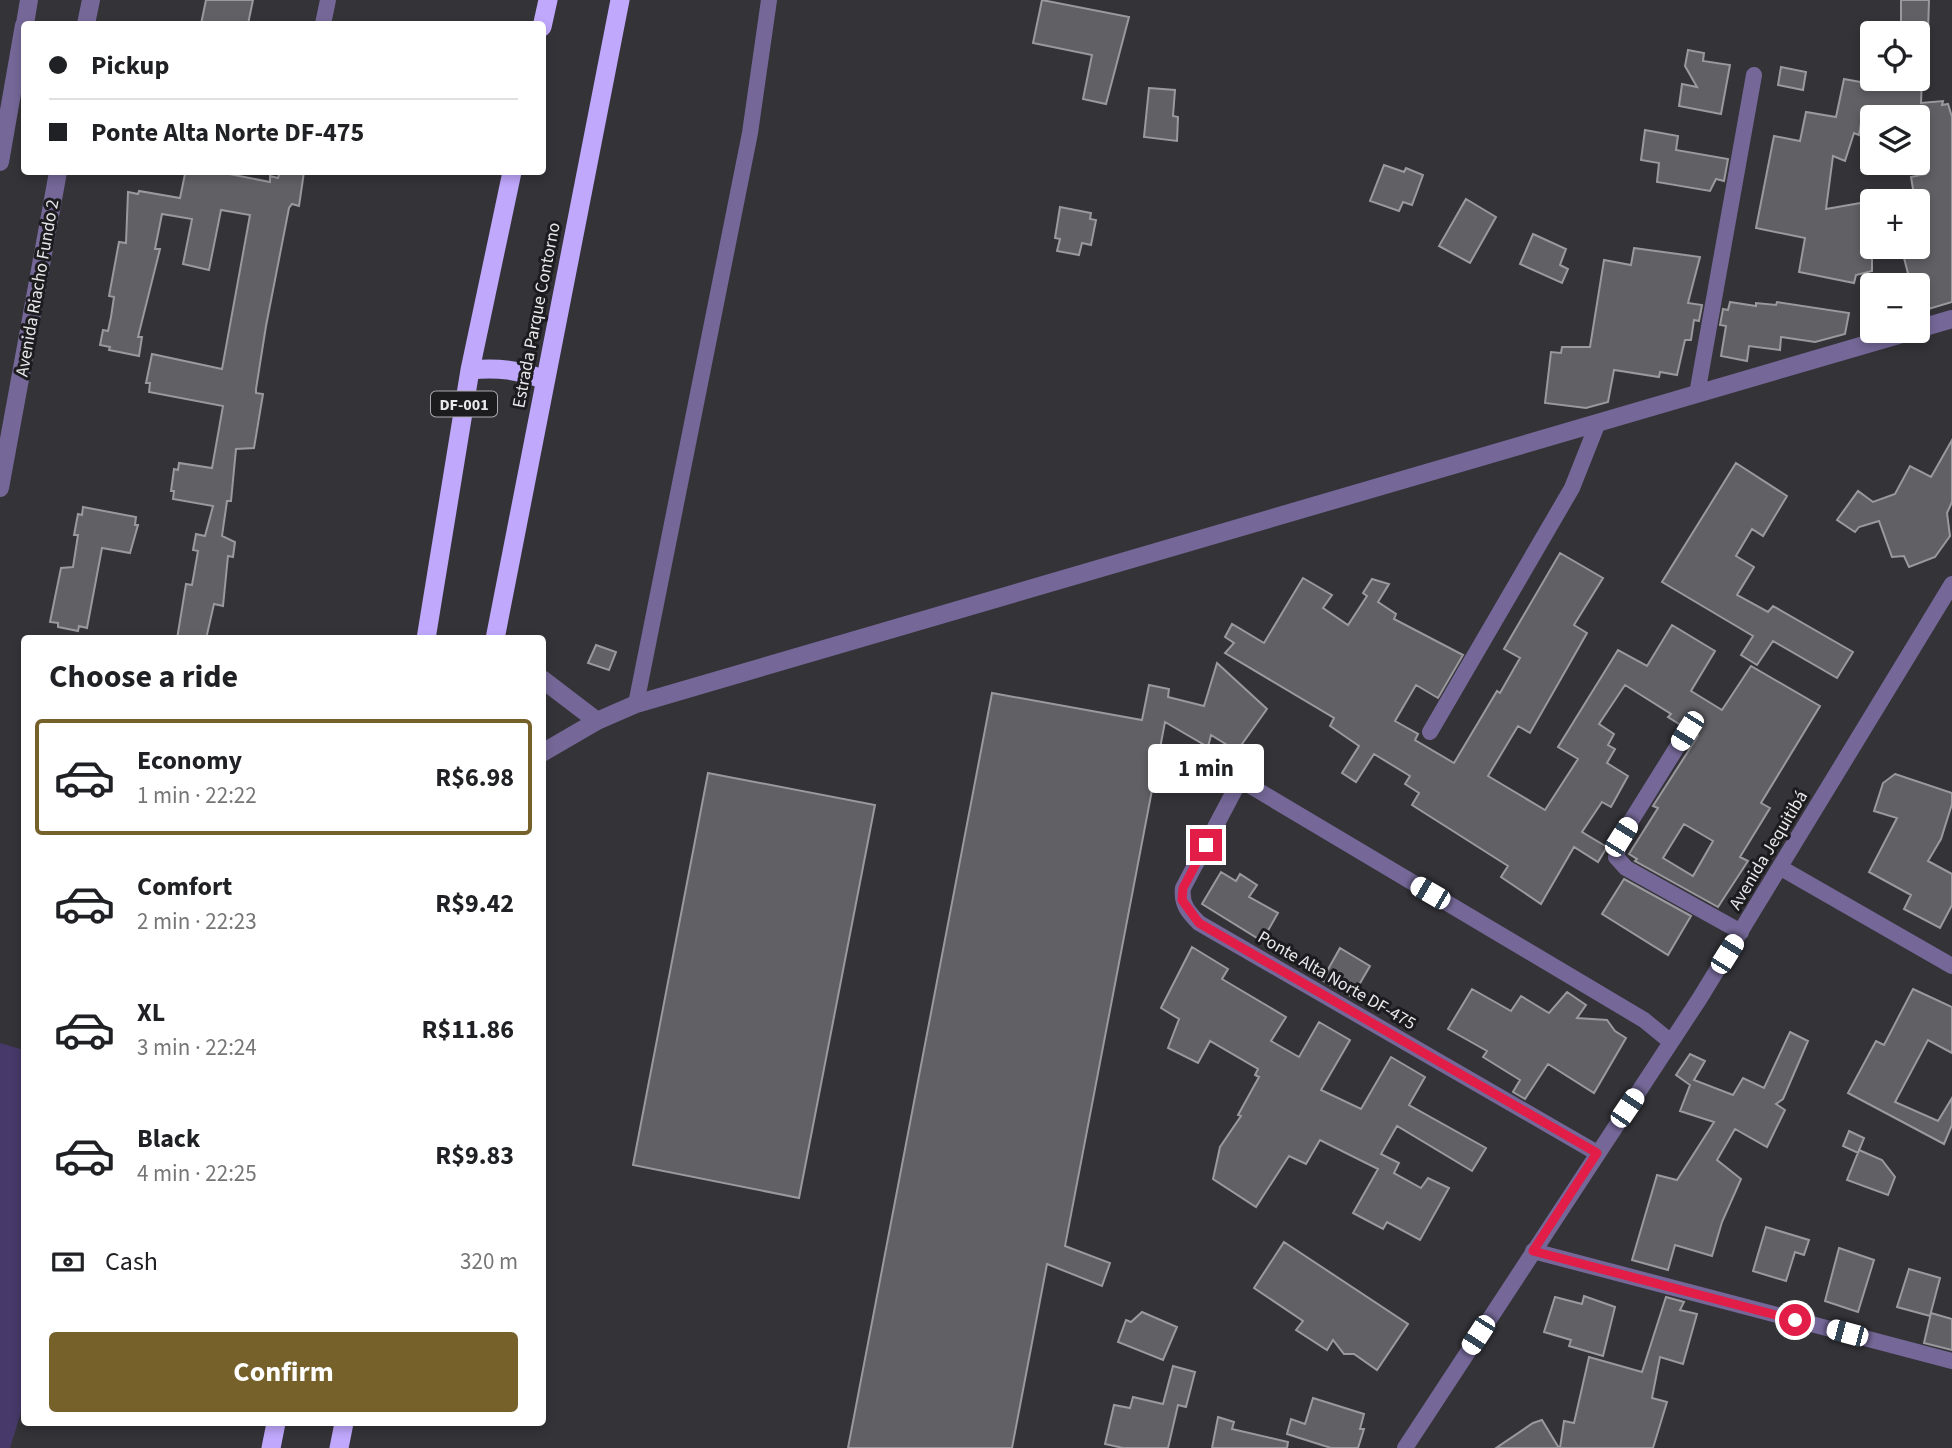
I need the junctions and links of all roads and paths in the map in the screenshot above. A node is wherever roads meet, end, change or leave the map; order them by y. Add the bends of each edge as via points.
1 (29, 0) edge
2 (91, 0) edge
3 (328, 0) edge
4 (548, 0) edge
5 (620, 0) edge
6 (769, 0) edge
7 (26, 21) edge
8 (87, 21) edge
9 (324, 21) edge
10 (543, 21) edge
11 (21, 39) edge
12 (1754, 75) dead end
13 (6, 90) edge
14 (0, 162) edge
15 (57, 175) edge
16 (511, 175) edge
17 (1952, 319) edge
18 (1930, 325) edge
19 (1871, 343) edge
20 (470, 370) junction
21 (544, 380) junction
22 (1698, 394) junction
23 (1597, 425) junction
24 (0, 488) edge
25 (1952, 584) edge
26 (427, 635) edge
27 (496, 635) edge
28 (546, 682) edge
29 (636, 704) junction
30 (597, 721) junction
31 (1687, 731) dead end
32 (1430, 732) dead end
33 (546, 751) edge
34 (1195, 753) dead end
35 (1240, 780) junction
36 (1780, 868) junction
37 (1741, 932) junction
38 (1952, 966) edge
39 (1671, 1042) junction
40 (1597, 1153) junction
41 (1533, 1251) junction
42 (1952, 1361) edge
43 (275, 1426) edge
44 (343, 1426) edge
45 (271, 1448) edge
46 (339, 1448) edge
47 (1405, 1448) edge

1 - 7 street
2 - 8 street
3 - 9 street
4 - 10 highway
5 - 21 highway, Estrada Parque Contorno
6 - 29 street via 750,133
11 - 13 street
12 - 22 street
13 - 14 street
15 - 24 street, Avenida Riacho Fundo 2
16 - 20 highway, DF-001
17 - 18 street
19 - 22 street
20 - 21 highway via 496,367
20 - 26 highway, DF-001
21 - 27 highway, Estrada Parque Contorno
22 - 23 street
23 - 29 street
23 - 32 street via 1572,488
25 - 36 street, Avenida Jequitibá
28 - 30 street
29 - 30 street
30 - 33 street
31 - 37 street via 1621,837 1616,857 1626,868
34 - 35 street
35 - 39 street via 1644,1020
35 - 40 street, Ponte Alta Norte DF-475 via 1183,888 1182,900 1189,913 1199,923
36 - 37 street, Avenida Jequitibá
36 - 38 street
37 - 39 street, Avenida Jequitibá
39 - 40 street, Avenida Jequitibá
40 - 41 street, Avenida Jequitibá
41 - 42 street
41 - 47 street, Avenida Jequitibá
43 - 45 highway
44 - 46 highway

